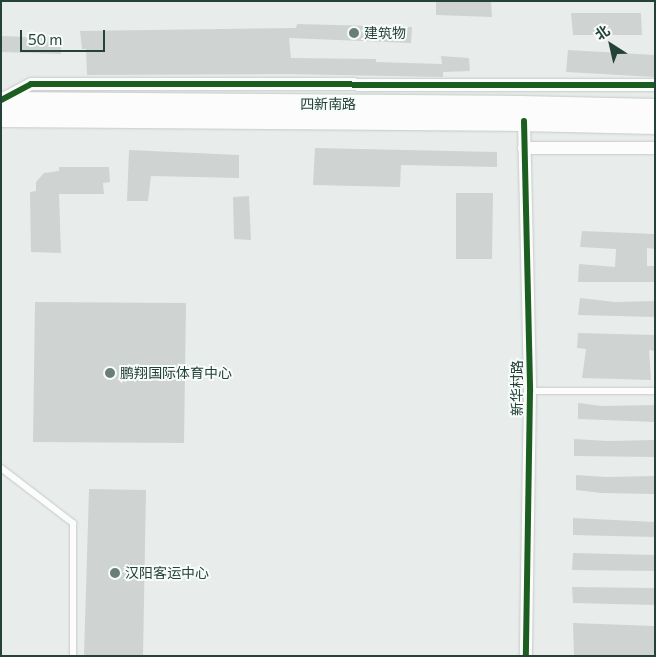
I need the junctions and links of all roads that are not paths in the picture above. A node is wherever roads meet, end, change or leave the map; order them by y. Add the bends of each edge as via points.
1 (655, 85) edge
2 (1, 101) edge
3 (655, 108) edge
4 (1, 117) edge
5 (524, 121) junction
6 (655, 124) edge
7 (524, 148) junction
8 (655, 148) edge
9 (530, 390) junction
10 (655, 391) edge
11 (1, 468) edge
12 (73, 656) edge
13 (526, 656) edge

1 - 2 street via 31,84
2 - 3 main road, 四新南路
4 - 5 main road, 四新南路
5 - 6 main road, 四新南路
5 - 7 street, 新华村路
7 - 8 street
7 - 9 street, 新华村路
9 - 10 lane
9 - 13 street, 新华村路
11 - 12 lane via 74,523

